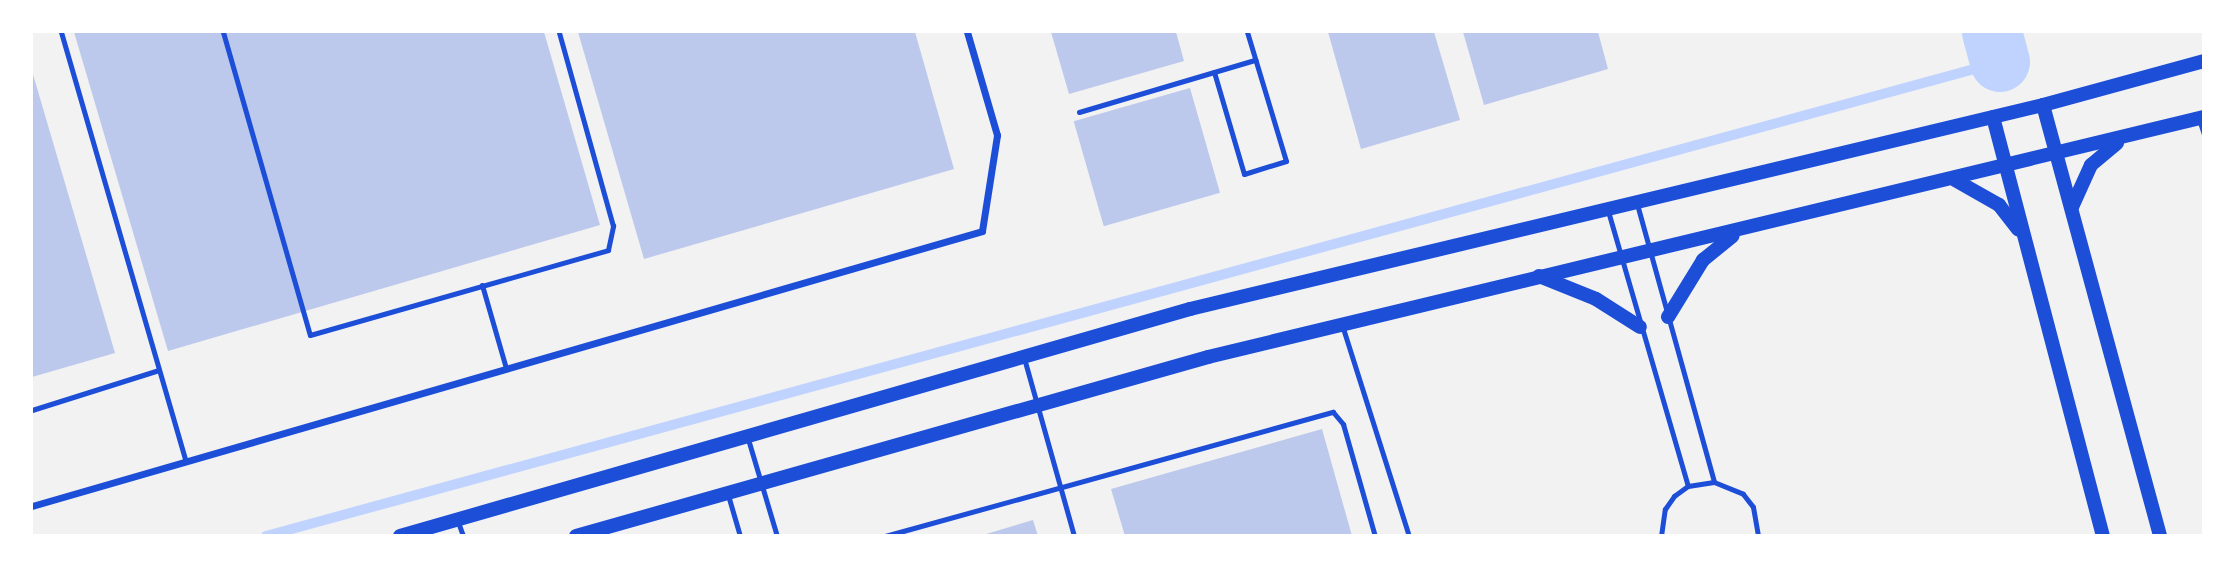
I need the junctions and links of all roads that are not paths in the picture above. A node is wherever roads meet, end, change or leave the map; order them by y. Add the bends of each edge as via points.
1 (61, 32) edge
2 (223, 32) edge
3 (558, 32) edge
4 (967, 32) edge
5 (1247, 32) edge
6 (1255, 60) junction
7 (2203, 61) edge
8 (1214, 72) junction
9 (2043, 105) junction
10 (1079, 112) dead end
11 (1993, 117) junction
12 (2201, 118) edge
13 (2203, 134) edge
14 (2121, 139) junction
15 (2057, 155) junction
16 (2005, 168) junction
17 (1955, 180) junction
18 (1637, 205) junction
19 (2071, 208) junction
20 (1608, 211) junction
21 (1742, 229) junction
22 (2023, 235) junction
23 (1652, 253) junction
24 (1620, 260) junction
25 (1537, 275) junction
26 (482, 285) junction
27 (1668, 317) junction
28 (1342, 324) junction
29 (1640, 327) junction
30 (1023, 355) junction
31 (506, 368) junction
32 (159, 370) junction
33 (1038, 404) junction
34 (32, 410) edge
35 (747, 436) junction
36 (186, 461) junction
37 (1714, 482) junction
38 (761, 483) junction
39 (1688, 486) junction
40 (1061, 488) junction
41 (728, 493) junction
42 (32, 506) edge
43 (457, 519) junction
44 (400, 536) edge
45 (463, 536) edge
46 (576, 536) edge
47 (740, 536) edge
48 (778, 536) edge
49 (885, 536) edge
50 (1074, 536) edge
51 (1375, 536) edge
52 (1409, 536) edge
53 (1661, 536) edge
54 (1758, 536) edge
55 (2103, 536) edge
56 (2160, 536) edge

1 - 32 lane
2 - 26 lane via 310,334
3 - 26 lane via 613,226 608,250
4 - 31 street via 997,135 982,231
5 - 6 lane
6 - 8 lane
6 - 8 lane via 1286,161 1244,174
7 - 9 main road
8 - 10 lane
9 - 11 main road
9 - 15 main road
11 - 16 main road
11 - 18 main road
12 - 13 lane
12 - 14 main road
14 - 15 main road
14 - 19 main road via 2091,166
15 - 16 main road
15 - 19 main road
16 - 17 main road
16 - 22 main road
17 - 21 main road
17 - 22 main road via 1999,205
18 - 20 main road
18 - 23 lane
19 - 56 main road
20 - 24 lane
20 - 30 main road via 1190,309
21 - 23 main road
21 - 27 main road via 1703,260
22 - 55 main road
23 - 24 main road
23 - 27 lane
24 - 25 main road
24 - 29 lane
25 - 28 main road
25 - 29 main road via 1596,299
26 - 31 lane
27 - 37 lane
28 - 33 main road
28 - 52 lane
29 - 39 lane
30 - 33 lane
30 - 35 main road
31 - 36 street
32 - 34 lane
32 - 36 lane
33 - 38 main road
33 - 40 lane
35 - 38 lane
35 - 43 main road
36 - 42 street
37 - 39 lane
37 - 54 lane via 1743,494 1753,507
38 - 41 main road
38 - 48 lane
39 - 53 lane via 1665,509
40 - 49 lane
40 - 50 lane
40 - 51 lane via 1332,412 1343,424
41 - 46 main road
41 - 47 lane
43 - 44 main road
43 - 45 lane

